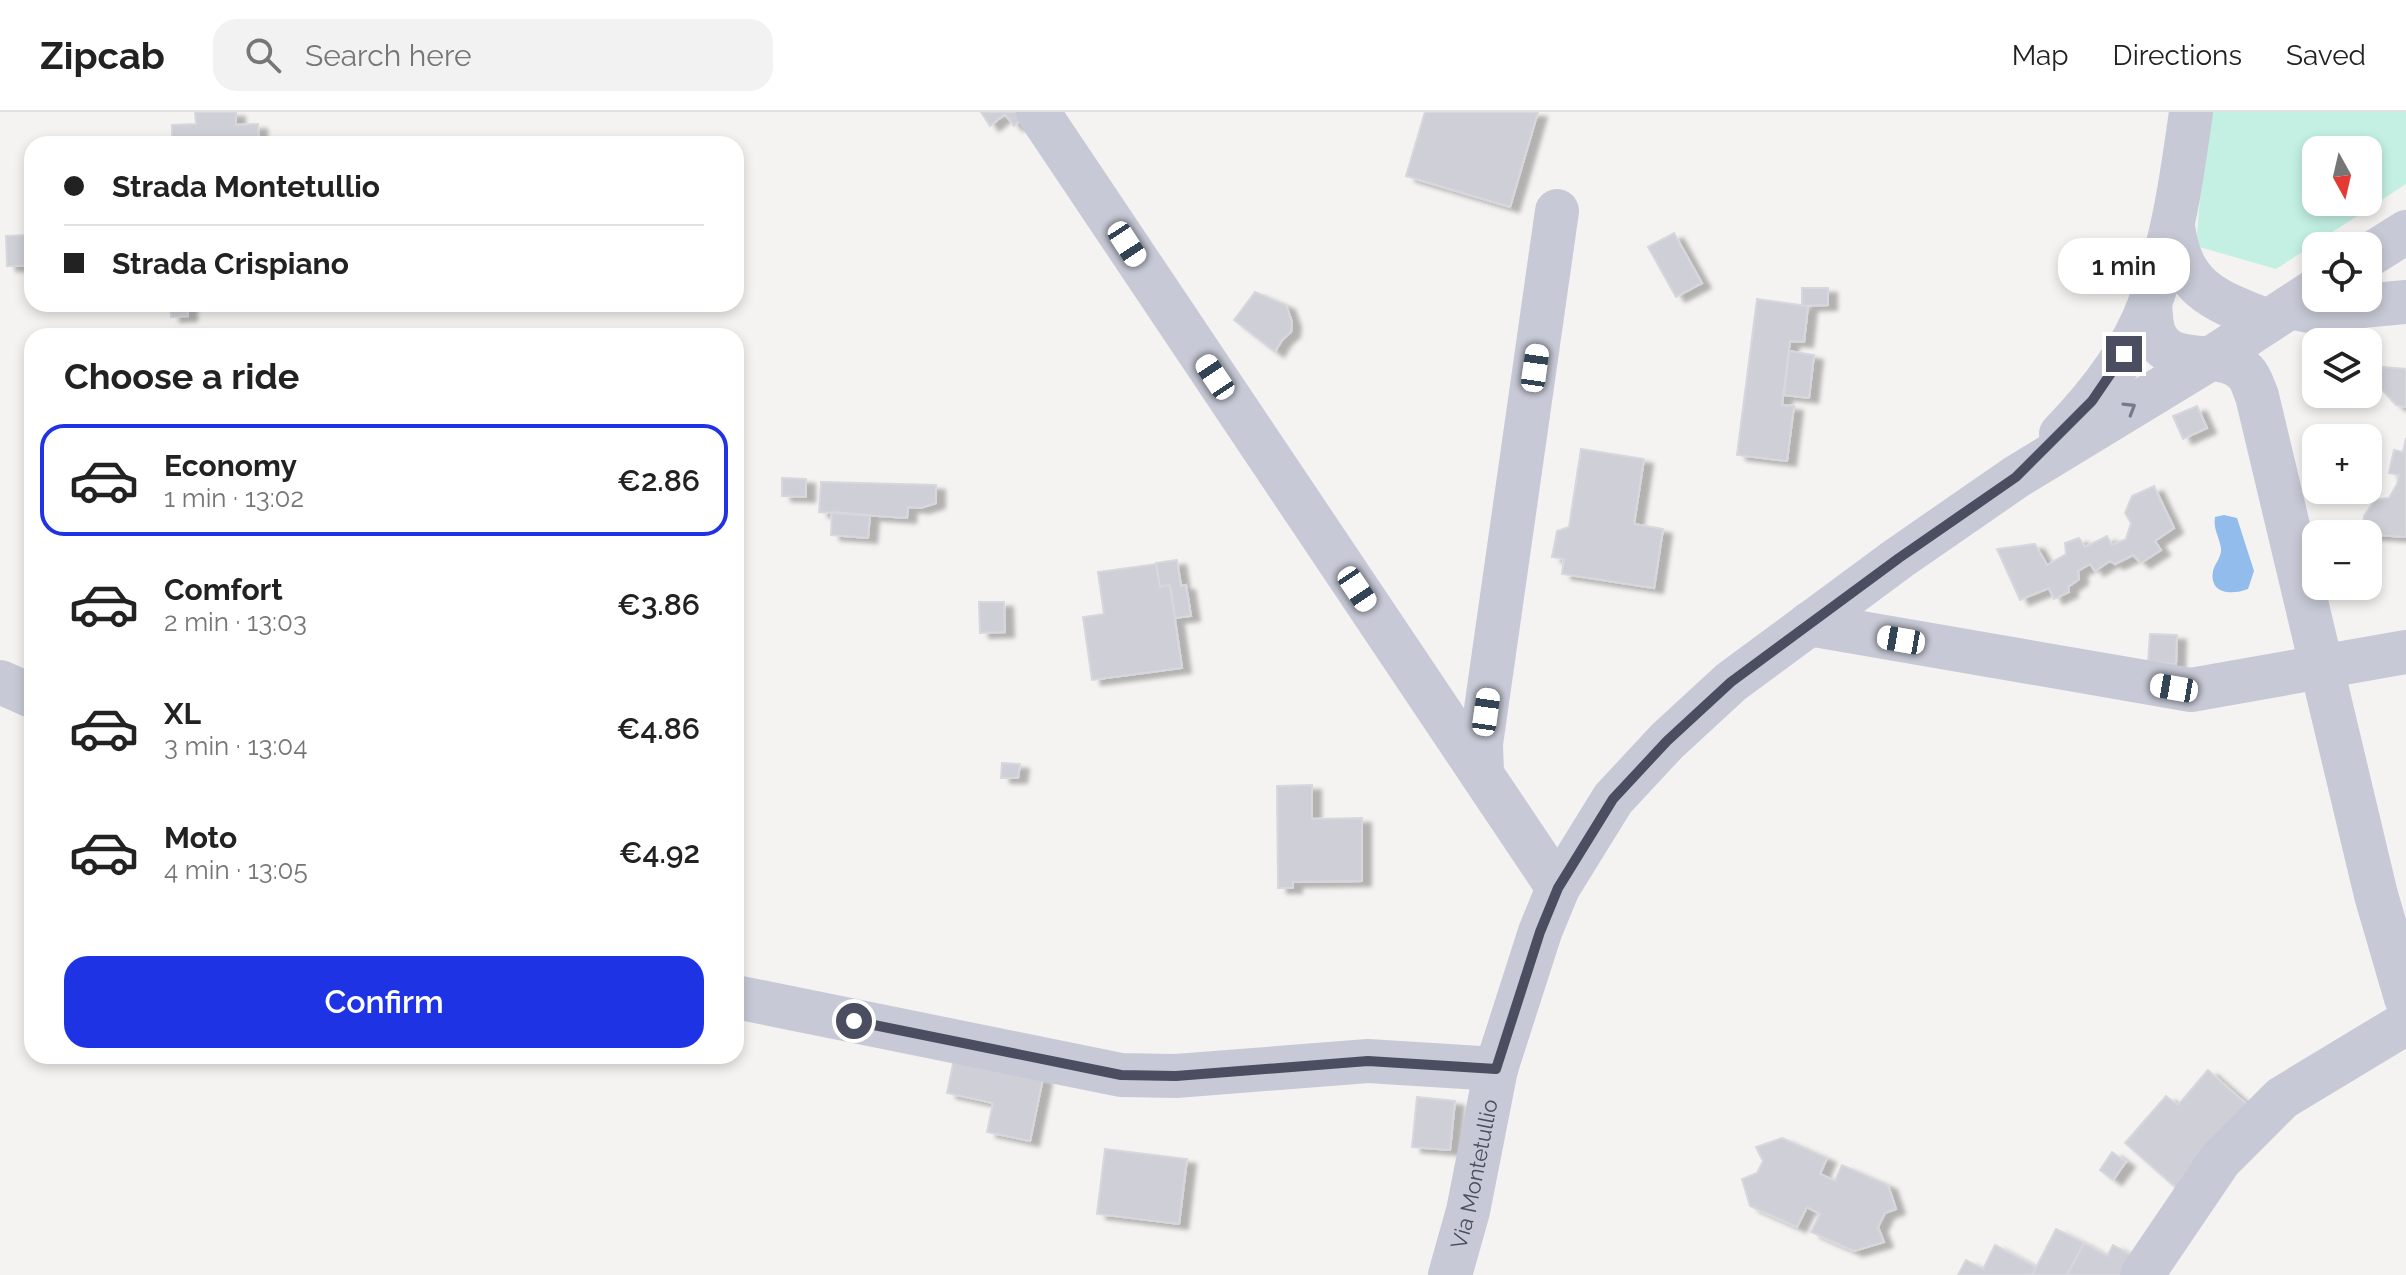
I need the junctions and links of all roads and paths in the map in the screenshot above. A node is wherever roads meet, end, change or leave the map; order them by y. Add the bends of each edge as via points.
1 (1038, 112) edge
2 (2191, 112) edge
3 (1557, 211) dead end
4 (2173, 226) junction
5 (2406, 232) edge
6 (2382, 247) edge
7 (2406, 302) edge
8 (2150, 305) junction
9 (2291, 306) edge
10 (2210, 359) junction
11 (2257, 396) junction
12 (2016, 477) junction
13 (1809, 624) junction
14 (2406, 652) edge
15 (2320, 668) junction
16 (0, 682) edge
17 (24, 692) edge
18 (1482, 774) junction
19 (1558, 888) junction
20 (2406, 998) edge
21 (744, 999) edge
22 (2406, 1023) edge
23 (1496, 1069) junction
24 (1450, 1275) edge
25 (2142, 1275) edge

1 - 18 street
2 - 4 street
3 - 18 street via 1481,744
4 - 8 street
4 - 9 street via 2177,253 2187,271 2220,302
5 - 6 street
7 - 9 street via 2309,311
8 - 9 street via 2168,298 2230,321
8 - 10 street via 2153,332 2164,347 2184,358
8 - 12 street via 2092,401
9 - 10 street
9 - 11 street via 2259,344
10 - 11 street via 2232,362 2247,373
12 -> 10 street
11 - 15 street
12 - 13 street, Via Montetullio
13 - 15 street via 2191,690
13 - 19 street, Via Montetullio via 1731,682 1667,741 1613,799
14 - 15 street
15 - 20 street
16 - 17 street
18 - 19 street
19 - 23 street, Via Montetullio
21 - 23 street via 1121,1075 1176,1076 1368,1061
22 - 25 street via 2282,1098 2220,1160
23 - 24 street, Via Montetullio

